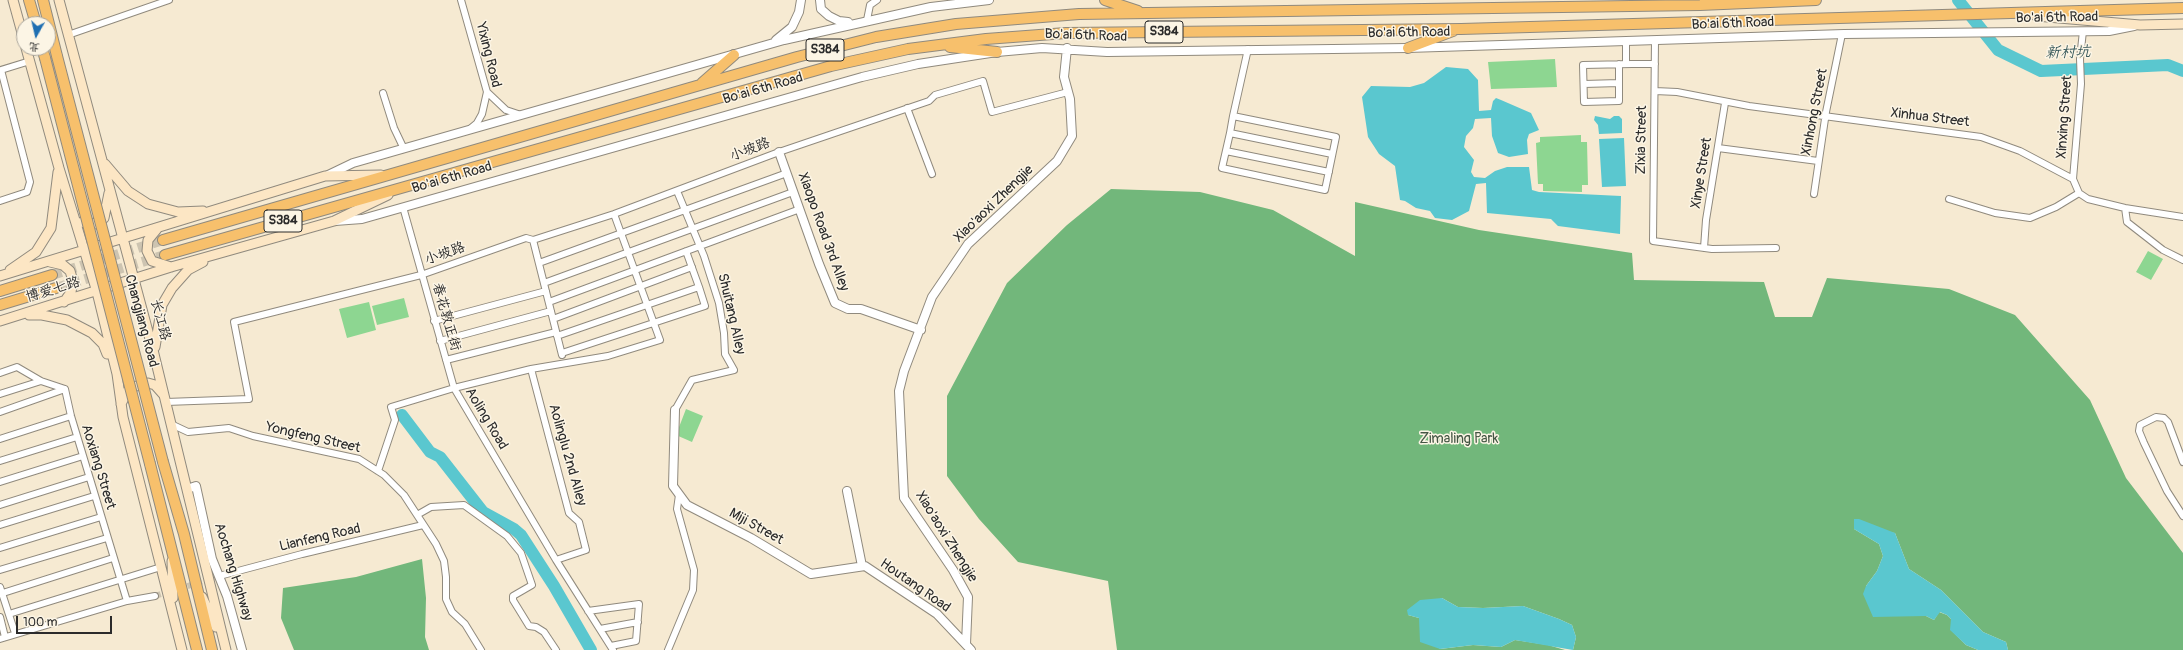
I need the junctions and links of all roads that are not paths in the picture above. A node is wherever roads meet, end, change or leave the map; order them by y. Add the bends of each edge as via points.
1 (13, 0) edge
2 (29, 0) edge
3 (43, 0) edge
4 (59, 0) edge
5 (169, 0) edge
6 (461, 0) edge
7 (801, 0) edge
8 (820, 0) edge
9 (877, 0) edge
10 (989, 0) edge
11 (1105, 0) edge
12 (1528, 0) edge
13 (1816, 0) edge
14 (960, 2) edge
15 (1511, 8) junction
16 (2183, 8) edge
17 (1148, 14) junction
18 (2008, 14) junction
19 (17, 16) edge
20 (34, 16) edge
21 (867, 20) junction
22 (855, 23) junction
23 (2183, 24) edge
24 (2140, 25) junction
25 (1461, 28) junction
26 (2083, 31) junction
27 (1842, 34) junction
28 (68, 35) junction
29 (1655, 40) junction
30 (1626, 41) junction
31 (774, 43) junction
32 (936, 45) junction
33 (1067, 48) junction
34 (1408, 48) junction
35 (1248, 49) junction
36 (997, 52) junction
37 (734, 55) junction
38 (28, 56) edge
39 (45, 56) edge
40 (30, 61) junction
41 (1619, 64) junction
42 (1626, 64) junction
43 (1655, 64) junction
44 (1, 68) edge
45 (1619, 83) junction
46 (1584, 84) junction
47 (699, 86) junction
48 (1655, 91) junction
49 (487, 92) junction
50 (1068, 92) junction
51 (383, 93) dead end
52 (1725, 102) junction
53 (907, 108) junction
54 (524, 116) junction
55 (1233, 116) junction
56 (1826, 116) junction
57 (465, 132) junction
58 (1230, 134) junction
59 (1718, 148) junction
60 (404, 149) junction
61 (1226, 151) junction
62 (779, 152) junction
63 (1332, 154) junction
64 (103, 161) junction
65 (1818, 161) junction
66 (59, 168) junction
67 (1328, 172) junction
68 (787, 173) junction
69 (392, 174) junction
70 (932, 174) dead end
71 (325, 176) junction
72 (2073, 179) junction
73 (110, 187) junction
74 (402, 188) junction
75 (677, 191) junction
76 (793, 192) junction
77 (2079, 193) junction
78 (67, 194) junction
79 (1814, 194) dead end
80 (1949, 199) dead end
81 (0, 201) edge
82 (403, 206) junction
83 (2125, 208) junction
84 (800, 209) junction
85 (685, 210) junction
86 (214, 211) junction
87 (614, 214) junction
88 (2183, 217) edge
89 (334, 221) junction
90 (157, 229) junction
91 (692, 229) junction
92 (621, 233) junction
93 (124, 239) junction
94 (163, 240) tunnel mouth
95 (533, 240) junction
96 (700, 246) junction
97 (1704, 248) junction
98 (1776, 248) dead end
99 (84, 251) junction
100 (686, 251) junction
101 (628, 252) junction
102 (165, 255) tunnel mouth
103 (213, 255) junction
104 (2183, 260) edge
105 (48, 262) junction
106 (539, 263) junction
107 (171, 267) junction
108 (692, 268) junction
109 (635, 270) junction
110 (1, 275) edge
111 (52, 275) tunnel mouth
112 (421, 275) junction
113 (134, 279) junction
114 (544, 283) junction
115 (115, 286) joint
116 (640, 286) junction
117 (699, 287) junction
118 (56, 288) tunnel mouth
119 (0, 291) edge
120 (546, 291) junction
121 (97, 292) junction
122 (64, 302) junction
123 (549, 302) junction
124 (0, 305) edge
125 (647, 305) junction
126 (551, 311) junction
127 (18, 315) junction
128 (553, 319) junction
129 (434, 320) junction
130 (0, 321) edge
131 (654, 323) junction
132 (921, 330) junction
133 (557, 334) junction
134 (440, 341) junction
135 (562, 353) junction
136 (154, 354) junction
137 (446, 360) junction
138 (564, 363) junction
139 (531, 369) junction
140 (0, 373) edge
141 (116, 374) junction
142 (41, 381) junction
143 (454, 388) junction
144 (65, 389) junction
145 (0, 394) edge
146 (165, 398) junction
147 (121, 404) junction
148 (675, 410) joint
149 (0, 412) edge
150 (71, 416) junction
151 (171, 424) junction
152 (77, 437) junction
153 (0, 439) edge
154 (83, 456) junction
155 (0, 461) edge
156 (2183, 462) edge
157 (378, 471) junction
158 (89, 477) junction
159 (0, 482) edge
160 (187, 489) junction
161 (847, 491) dead end
162 (679, 495) junction
163 (94, 496) junction
164 (0, 505) edge
165 (417, 515) junction
166 (2183, 516) edge
167 (101, 517) junction
168 (0, 525) edge
169 (424, 525) junction
170 (107, 538) junction
171 (0, 548) edge
172 (172, 548) junction
173 (113, 558) junction
174 (556, 560) junction
175 (862, 566) junction
176 (161, 567) junction
177 (0, 570) edge
178 (810, 574) joint
179 (223, 575) tunnel mouth
180 (119, 579) junction
181 (196, 586) junction
182 (1, 591) edge
183 (154, 596) tunnel mouth
184 (127, 601) junction
185 (588, 611) junction
186 (173, 613) junction
187 (9, 614) junction
188 (0, 618) edge
189 (638, 622) junction
190 (600, 629) junction
191 (15, 633) junction
192 (2, 638) edge
193 (225, 647) edge
194 (968, 647) edge
195 (612, 648) edge
196 (182, 650) edge
197 (197, 650) edge
198 (212, 650) edge
199 (242, 650) edge
200 (481, 650) edge
201 (556, 650) edge
202 (668, 650) edge

1 - 19 main road
2 - 20 highway
3 - 181 highway, Changjiang Road, bridge
4 - 28 main road, 长江路
5 - 28 street
6 - 49 street, Yixing Road
7 - 31 street via 792,27
8 - 22 street via 822,9 829,16 839,21
9 - 21 street via 870,5
10 - 14 street
11 - 17 highway
12 - 15 highway
13 - 15 highway, Bo'ai 6th Road / S384
14 - 21 street
15 - 17 highway, Bo'ai 6th Road / S384
16 - 18 highway, Bo'ai 6th Road / S384
17 - 47 highway, Bo'ai 6th Road / S384 via 1079,14 956,24 797,56
18 - 24 main road
18 - 25 highway, Bo'ai 6th Road / S384
21 - 22 street
22 - 31 street
23 - 24 main road, Bo'ai 6th Road
24 - 26 street, Bo'ai 6th Road via 2109,31
25 - 32 highway, Bo'ai 6th Road / S384 via 1066,33 986,38
25 - 34 highway
26 - 27 street, Bo'ai 6th Road
26 - 72 street, Xinxing Street
27 - 29 street, Bo'ai 6th Road
27 - 56 street, Xinhong Street
28 - 64 main road, 长江路
29 - 30 street, Bo'ai 6th Road
29 - 43 street, Zixia Street
30 - 34 street, Bo'ai 6th Road
30 - 42 street
31 - 37 street
32 - 36 highway
32 - 74 highway, Bo'ai 6th Road / S384 via 831,66
33 - 35 street, Bo'ai 6th Road via 1107,52
33 - 36 street, Bo'ai 6th Road
33 - 50 street, Xiao'aoxi Zhengjie via 1064,77
34 - 35 street, Bo'ai 6th Road
35 - 55 street
36 - 82 street, Bo'ai 6th Road via 918,64 855,79
37 - 47 highway
37 - 54 street
38 - 40 main road
39 - 172 highway, Changjiang Road, bridge
40 - 44 street
40 - 66 main road
41 - 42 street
41 - 45 street
41 - 46 street via 1583,65
42 - 43 street
43 - 48 street, Zixia Street
44 - 81 street via 30,182 27,192
45 - 46 street
45 - 46 street via 1619,101 1584,102
47 - 69 highway, Bo'ai 6th Road / S384
48 - 52 street, Xinhua Street via 1677,92
48 - 97 street, Zixia Street via 1654,241
49 - 54 street via 506,110
49 - 57 street, Yixing Road via 477,123
50 - 53 street, 小坡路 via 992,112 983,81 935,95 929,100
50 - 132 street, Xiao'aoxi Zhengjie via 1072,136 1057,161 968,244 932,297
51 - 60 street
52 - 56 street, Xinhua Street
52 - 59 street, Xinye Street
53 - 62 street, 小坡路
53 - 70 street
54 - 57 street
55 - 58 street
55 - 63 street via 1336,137
56 - 65 street, Xinhong Street
56 - 72 street, Xinhua Street via 1981,137 2020,151
57 - 60 street
58 - 61 street
58 - 63 street
59 - 65 street
59 - 97 street, Xinye Street
60 - 71 street via 353,163
61 - 67 street
61 - 67 street via 1222,168 1325,190
62 - 68 street, Xiaopo Road 3rd Alley
62 - 75 street, 小坡路
63 - 67 street
64 - 73 main road, 长江路
64 - 86 main road via 128,191 148,204 178,212
65 - 79 street, Xinhong Street
66 - 78 main road
66 - 110 main road via 51,228 36,252
68 - 76 street, Xiaopo Road 3rd Alley
68 - 85 street
69 - 71 main road
69 - 94 highway, Bo'ai 6th Road / S384
71 - 86 main road
72 - 77 street
73 - 78 main road via 104,218 97,224 82,223
73 - 93 main road, 长江路
74 - 89 main road
74 - 102 highway, Bo'ai 6th Road / S384
75 - 85 street, Shuitang Alley
75 - 87 street, 小坡路
76 - 84 street, Xiaopo Road 3rd Alley
76 - 91 street
77 - 80 street via 2056,207 2030,218 1995,213
77 - 83 street via 2088,199
78 - 99 main road
82 - 89 street, Bo'ai 6th Road via 362,219
82 - 112 street, 春花敦正街
83 - 88 street
83 - 104 street via 2127,222 2163,250
84 - 96 street
84 - 132 street, Xiaopo Road 3rd Alley via 835,303 848,309 861,309
85 - 91 street, Shuitang Alley
85 - 92 street
86 - 90 main road
87 - 92 street
87 - 95 street, 小坡路
89 - 103 main road, Bo'ai 6th Road
90 - 93 main road
90 - 107 main road via 148,240 147,251 152,261
91 - 96 street, Shuitang Alley
91 - 101 street
92 - 101 street
92 - 106 street
93 - 99 main road
93 - 113 main road, 长江路
95 - 106 street
95 - 112 street, 小坡路 via 526,238
96 - 100 street
96 - 148 street, Shuitang Alley via 719,303 725,354 734,370 692,380
97 - 98 street
99 - 105 main road
99 - 121 main road
100 - 108 street
100 - 109 street
101 - 109 street
101 - 114 street
103 - 107 main road, Bo'ai 6th Road
103 - 136 main road via 188,270 172,288 162,305
105 - 110 main road
105 - 122 main road via 63,265 70,271 73,281 71,292
106 - 114 street
107 - 113 main road, Bo'ai 6th Road
108 - 116 street
108 - 117 street
109 - 116 street
109 - 123 street
111 - 119 highway
112 - 129 street, 春花敦正街
112 - 146 street, 小坡路 via 234,322 249,399
113 - 115 main road, Bo'ai 6th Road
113 - 136 main road, 长江路
114 - 120 street
115 - 121 main road, 博爱七路
116 - 125 street
116 - 128 street
117 - 125 street
117 - 131 street via 705,306
118 - 124 highway
120 - 123 street
120 - 129 street
121 - 122 main road, 博爱七路
121 - 141 main road
122 - 127 main road, 博爱七路
123 - 126 street
125 - 131 street
125 - 133 street
126 - 128 street
126 - 134 street
127 - 130 main road, 博爱七路
127 - 141 main road via 42,315 67,320 92,333 103,344
128 - 133 street
129 - 134 street, 春花敦正街
131 - 135 street
131 - 138 street, Aoling Road via 660,340 608,356
132 - 194 street, Xiao'aoxi Zhengjie via 904,371 899,391 904,498 953,570 968,597
133 - 135 street
133 - 137 street
134 - 137 street, 春花敦正街
135 - 138 street
136 - 146 main road, 长江路
137 - 143 street, 春花敦正街
138 - 139 street, Aoling Road
139 - 143 street, Aoling Road
139 - 174 street, Aolinglu 2nd Alley via 569,513 579,522 586,550
140 - 142 street via 18,367
141 - 147 main road
142 - 144 street
142 - 145 street
143 - 157 street via 391,407 395,420
143 - 174 street, Aoling Road
144 - 149 street
144 - 150 street, Aoxiang Street
146 - 147 main road via 155,384 148,383 129,388
146 - 151 main road, 长江路
147 - 176 main road
148 - 162 street via 673,486
150 - 152 street, Aoxiang Street
150 - 153 street
151 - 157 street, Yongfeng Street via 188,432 229,428 253,436 359,459
151 - 160 main road, 长江路
152 - 154 street, Aoxiang Street
152 - 155 street
154 - 158 street, Aoxiang Street
154 - 159 street
156 - 166 street via 2168,422 2164,418 2156,417 2140,425 2139,431 2144,443 2167,491
157 - 165 street, Yongfeng Street via 404,495
158 - 163 street, Aoxiang Street
158 - 164 street
160 - 193 main road, 长江路
160 - 199 street, Aochang Highway via 196,486 212,559 227,596
161 - 175 street
162 - 178 street, Miji Street via 687,505 751,538
162 - 202 street via 677,509 694,570 693,590
163 - 167 street, Aoxiang Street
163 - 168 street
165 - 169 street, Yongfeng Street
165 - 201 street via 431,507 464,505 507,536 521,553 532,585 513,596 513,600 529,626 544,632
167 - 170 street, Aoxiang Street
167 - 171 street
169 - 179 street, Lianfeng Road
169 - 200 street, Yongfeng Street via 444,561 446,599 452,612 465,624
170 - 173 street, Aoxiang Street
170 - 177 street
172 - 186 main road
172 - 197 highway, Changjiang Road
173 - 180 street, Aoxiang Street
173 - 182 street
174 - 185 street
175 - 178 street, Houtang Road
175 - 194 street, Houtang Road via 937,614
176 - 180 street
176 - 186 main road
180 - 184 street, Aoxiang Street
180 - 187 street
181 - 193 main road
181 - 198 highway, Changjiang Road
182 - 187 street
183 - 184 street
184 - 191 street
185 - 189 street via 639,604
185 - 190 street
186 - 196 main road
187 - 191 street
188 - 192 street
189 - 190 street
189 - 195 street via 636,640
190 - 195 street
191 - 192 street

